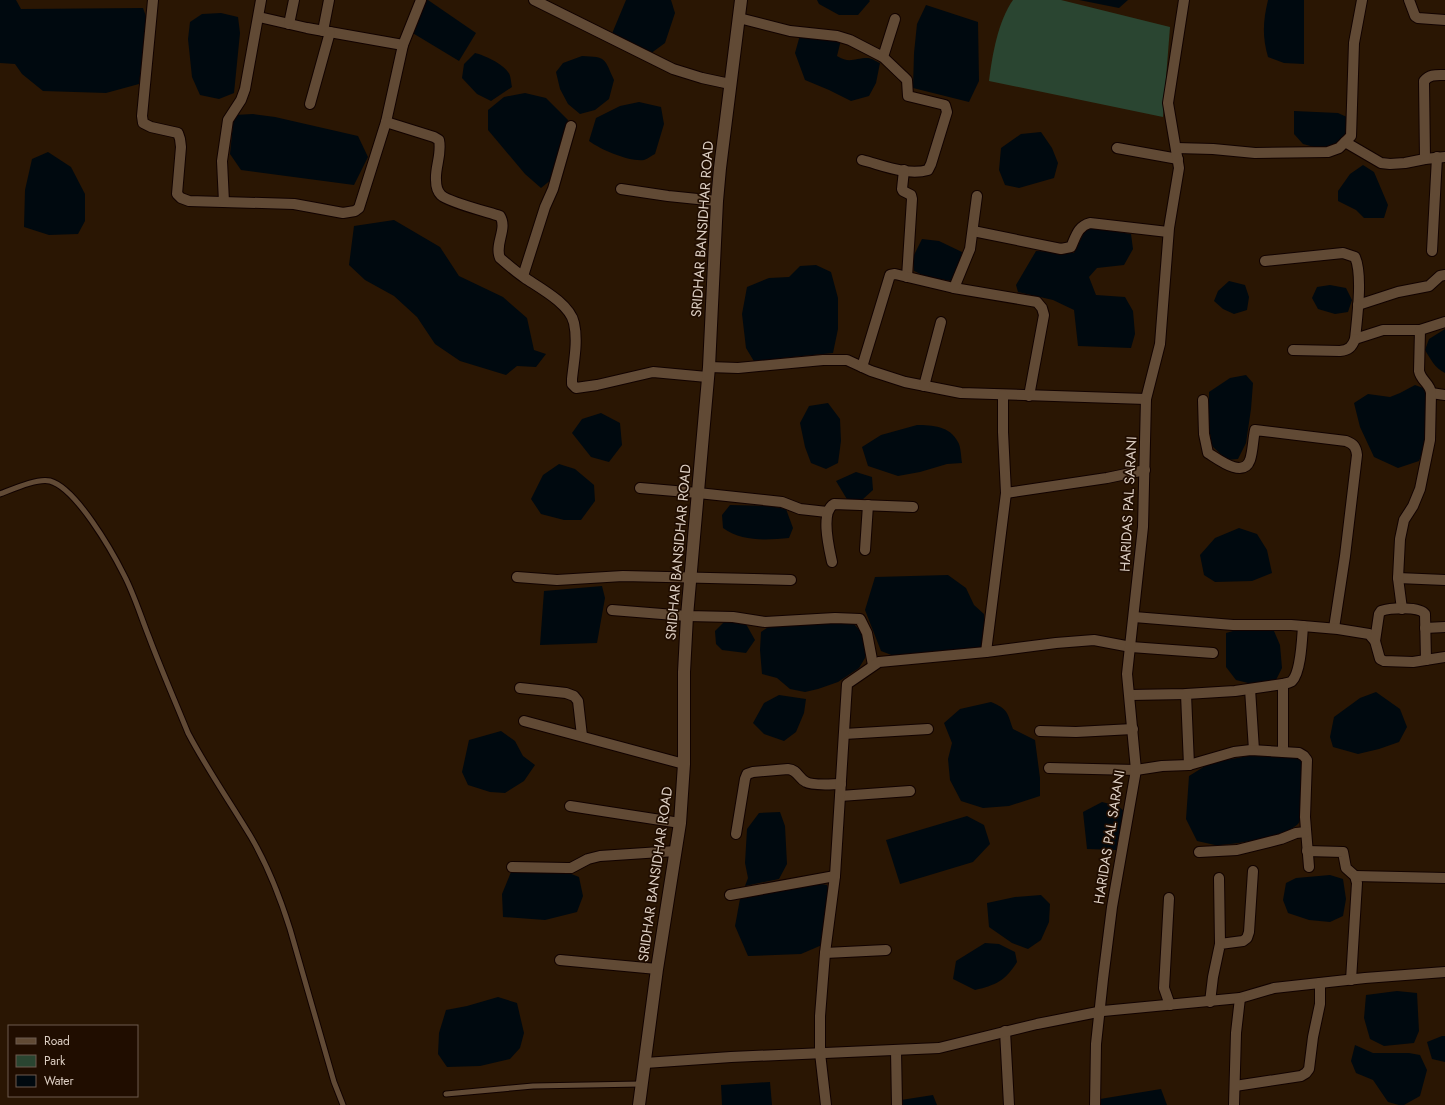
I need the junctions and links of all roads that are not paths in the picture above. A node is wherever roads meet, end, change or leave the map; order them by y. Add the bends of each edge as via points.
1 (153, 0) edge
2 (261, 0) edge
3 (294, 0) edge
4 (329, 0) edge
5 (421, 0) edge
6 (534, 0) edge
7 (741, 0) edge
8 (1184, 0) edge
9 (1362, 0) edge
10 (1409, 0) edge
11 (259, 17) junction
12 (739, 18) junction
13 (895, 19) dead end
14 (1445, 20) edge
15 (289, 24) junction
16 (327, 31) junction
17 (403, 45) junction
18 (884, 57) junction
19 (1445, 76) edge
20 (730, 84) junction
21 (310, 104) dead end
22 (386, 122) junction
23 (571, 126) dead end
24 (1345, 142) junction
25 (1117, 148) dead end
26 (1176, 148) junction
27 (1441, 157) edge
28 (1425, 159) junction
29 (862, 160) dead end
30 (1178, 160) junction
31 (904, 170) junction
32 (621, 189) dead end
33 (977, 196) dead end
34 (717, 201) junction
35 (224, 202) junction
36 (973, 231) junction
37 (1168, 232) junction
38 (1432, 251) dead end
39 (1265, 261) dead end
40 (1445, 275) edge
41 (523, 276) junction
42 (907, 277) junction
43 (954, 288) junction
44 (1358, 304) junction
45 (941, 322) dead end
46 (1445, 322) edge
47 (1420, 330) junction
48 (1355, 339) junction
49 (1293, 350) dead end
50 (862, 367) junction
51 (708, 372) junction
52 (924, 386) junction
53 (1431, 393) junction
54 (1003, 395) junction
55 (1445, 395) edge
56 (1029, 396) junction
57 (1146, 399) junction
58 (1203, 400) dead end
59 (1144, 470) junction
60 (640, 488) dead end
61 (698, 492) junction
62 (1006, 493) junction
63 (0, 494) edge
64 (868, 505) junction
65 (913, 506) dead end
66 (827, 512) junction
67 (865, 550) dead end
68 (832, 562) dead end
69 (517, 577) dead end
70 (689, 578) junction
71 (1398, 578) junction
72 (791, 580) dead end
73 (1445, 580) edge
74 (1402, 609) junction
75 (612, 610) dead end
76 (686, 616) junction
77 (1134, 617) junction
78 (1303, 626) junction
79 (1445, 627) edge
80 (1334, 628) junction
81 (1426, 628) junction
82 (1375, 640) junction
83 (1131, 647) junction
84 (986, 652) junction
85 (1214, 653) dead end
86 (1445, 657) edge
87 (1426, 660) junction
88 (873, 665) junction
89 (1283, 684) junction
90 (520, 688) dead end
91 (1250, 689) junction
92 (1186, 694) junction
93 (1130, 695) junction
94 (524, 721) dead end
95 (928, 729) dead end
96 (1133, 729) junction
97 (1040, 731) dead end
98 (844, 734) junction
99 (582, 736) junction
100 (1254, 750) junction
101 (1283, 752) junction
102 (684, 764) junction
103 (1189, 765) junction
104 (1049, 768) dead end
105 (1136, 770) junction
106 (841, 784) junction
107 (910, 791) dead end
108 (840, 796) junction
109 (570, 806) dead end
110 (680, 823) junction
111 (1306, 832) junction
112 (736, 834) dead end
113 (676, 851) junction
114 (1307, 851) junction
115 (1200, 852) dead end
116 (512, 867) dead end
117 (1309, 867) dead end
118 (1253, 871) dead end
119 (835, 876) junction
120 (1355, 876) junction
121 (1219, 878) dead end
122 (1445, 878) edge
123 (730, 895) dead end
124 (1169, 898) dead end
125 (1220, 944) junction
126 (886, 950) dead end
127 (825, 953) junction
128 (560, 960) dead end
129 (657, 969) junction
130 (1445, 972) edge
131 (1351, 980) junction
132 (1320, 983) junction
133 (1240, 998) junction
134 (1210, 1002) junction
135 (1170, 1005) junction
136 (1100, 1011) junction
137 (1005, 1031) junction
138 (896, 1050) junction
139 (820, 1053) junction
140 (645, 1063) junction
141 (641, 1084) junction
142 (1235, 1086) junction
143 (446, 1094) dead end
144 (343, 1105) edge
145 (639, 1105) edge
146 (826, 1105) edge
147 (898, 1105) edge
148 (1009, 1105) edge
149 (1095, 1105) edge
150 (1234, 1105) edge

1 - 35 street via 143,123 178,133 181,147 177,194 181,198 189,201
2 - 11 street
3 - 15 street
4 - 16 street
5 - 17 street
6 - 20 street via 673,69
7 - 12 street, SRIDHAR BANSIDHAR ROAD
8 - 26 street, HARIDAS PAL SARANI via 1168,103
9 - 24 street via 1354,43 1351,136
10 - 14 street via 1414,16
11 - 15 street
11 - 35 street via 245,89 228,120 222,161
12 - 18 street via 790,31 837,36
12 - 20 street, SRIDHAR BANSIDHAR ROAD
13 - 18 street
15 - 16 street
16 - 17 street
16 - 21 street
17 - 22 street
18 - 31 street via 907,80 908,96 945,105 947,109 928,170
19 - 28 street via 1433,75 1424,81
20 - 34 street, SRIDHAR BANSIDHAR ROAD
22 - 35 street via 359,208 355,211 343,213 294,204
22 - 41 street via 434,136 439,140 435,180 441,195 500,216 503,226 498,254
23 - 41 street via 553,189
24 - 26 street via 1339,148 1328,152 1255,153
24 - 28 street via 1381,163 1405,163
25 - 30 street
26 - 30 street, HARIDAS PAL SARANI
27 - 28 street
27 - 38 street
29 - 31 street
30 - 37 street, HARIDAS PAL SARANI via 1179,168
31 - 42 street via 902,189 912,198
32 - 34 street
33 - 36 street
34 - 51 street, SRIDHAR BANSIDHAR ROAD
36 - 37 street via 1061,249 1071,247 1080,228 1090,223
36 - 43 street via 970,249
37 - 57 street, HARIDAS PAL SARANI via 1160,344
39 - 44 street via 1343,253 1355,257 1358,264
40 - 44 street via 1440,276 1429,286
41 - 51 street via 558,300 574,321 576,341 572,384 576,388 652,372
42 - 43 street
42 - 50 street via 890,275
43 - 56 street via 1037,302 1042,308 1044,315
44 - 48 street
45 - 52 street
46 - 47 street
47 - 48 street via 1383,330
47 - 53 street via 1420,378 1428,383
48 - 49 street via 1347,350
50 - 51 street via 847,360 823,360
50 - 52 street
51 - 61 street, SRIDHAR BANSIDHAR ROAD
52 - 54 street via 961,393
53 - 55 street
53 - 71 street via 1430,440 1420,489 1404,520 1400,539
54 - 56 street
54 - 62 street
56 - 57 street
57 - 59 street, HARIDAS PAL SARANI
58 - 80 street via 1204,434 1208,453 1224,464 1239,469 1250,461 1255,430 1346,441 1356,448 1345,556
59 - 62 street
59 - 77 street, HARIDAS PAL SARANI via 1143,527
60 - 61 street
61 - 66 street via 782,502 800,510
61 - 70 street, SRIDHAR BANSIDHAR ROAD
62 - 84 street
63 - 144 lane via 37,481 49,481 70,493 102,536 124,576 188,733 270,873 283,906
64 - 65 street
64 - 66 street via 834,504
64 - 67 street
66 - 68 street via 827,539
69 - 70 street via 557,580 623,576
70 - 72 street
70 - 76 street, SRIDHAR BANSIDHAR ROAD
71 - 73 street
71 - 74 street
74 - 81 street via 1423,611
74 - 82 street via 1381,611
75 - 76 street
76 - 88 street via 733,617 765,622 860,619 867,633
76 - 102 street, SRIDHAR BANSIDHAR ROAD
77 - 78 street via 1232,625
77 - 83 street, HARIDAS PAL SARANI
78 - 80 street
78 - 89 street via 1300,660 1295,677 1291,682
79 - 81 street
80 - 82 street via 1369,634
81 - 87 street
82 - 87 street via 1380,659 1384,661
83 - 84 street via 1094,640
83 - 85 street
83 - 93 street, HARIDAS PAL SARANI via 1127,674
84 - 88 street via 879,662
86 - 87 street
88 - 98 street via 846,684
89 - 91 street
89 - 101 street
90 - 99 street via 574,696 578,701
91 - 92 street
91 - 100 street
92 - 93 street
92 - 103 street
93 - 96 street, HARIDAS PAL SARANI
94 - 99 street
95 - 98 street
96 - 97 street
96 - 105 street, HARIDAS PAL SARANI
98 - 106 street
99 - 102 street
100 - 101 street
100 - 103 street via 1234,752
101 - 111 street via 1299,753 1306,760
102 - 110 street, SRIDHAR BANSIDHAR ROAD
103 - 105 street
104 - 105 street
105 - 136 street, HARIDAS PAL SARANI via 1112,907
106 - 108 street
106 - 112 street via 807,783 798,773 788,769 747,774 744,779
107 - 108 street
108 - 119 street
109 - 110 street
110 - 113 street, SRIDHAR BANSIDHAR ROAD
111 - 114 street
111 - 115 street via 1237,850
113 - 116 street via 600,856 571,868
113 - 129 street, SRIDHAR BANSIDHAR ROAD
114 - 117 street
114 - 120 street via 1343,852 1346,868
118 - 125 street via 1247,938 1243,941
119 - 123 street
119 - 127 street
120 - 122 street
120 - 131 street via 1357,883
121 - 125 street
124 - 135 street via 1164,988
125 - 134 street
126 - 127 street
127 - 139 street
128 - 129 street
129 - 140 street, SRIDHAR BANSIDHAR ROAD
130 - 131 street
131 - 132 street
132 - 133 street via 1274,988
132 - 142 street via 1320,1004 1309,1069 1301,1076
133 - 134 street
133 - 142 street via 1236,1033
134 - 135 street
135 - 136 street
136 - 137 street
136 - 149 street, HARIDAS PAL SARANI via 1096,1044
137 - 138 street via 940,1048
137 - 148 street
138 - 139 street
138 - 147 street
139 - 140 street
139 - 146 street
140 - 141 street, SRIDHAR BANSIDHAR ROAD
141 - 143 lane via 533,1086
141 - 145 street, SRIDHAR BANSIDHAR ROAD
142 - 150 street

